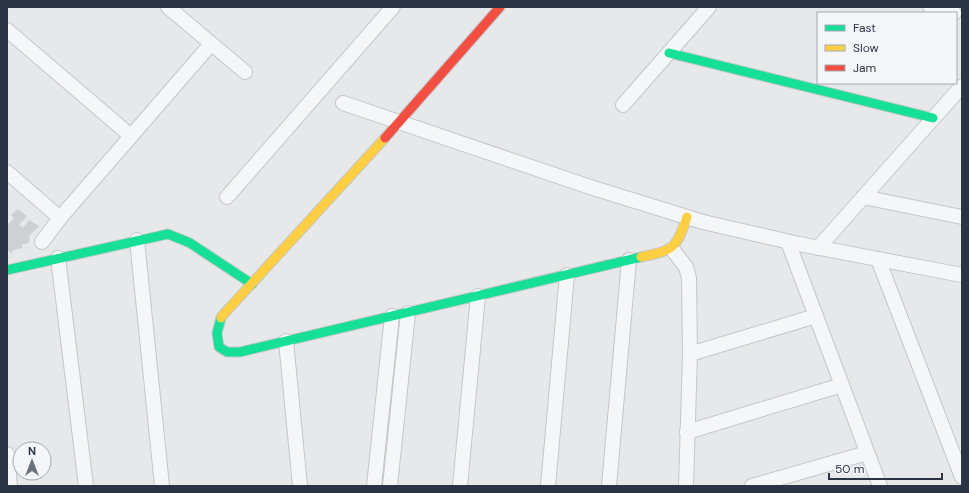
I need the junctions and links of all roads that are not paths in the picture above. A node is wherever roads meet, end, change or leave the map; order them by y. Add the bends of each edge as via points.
1 (168, 7) edge
2 (393, 7) edge
3 (500, 7) edge
4 (709, 7) edge
5 (930, 7) edge
6 (951, 12) edge
7 (7, 30) edge
8 (211, 44) junction
9 (669, 53) junction
10 (245, 72) dead end
11 (962, 86) edge
12 (343, 103) dead end
13 (623, 105) dead end
14 (933, 118) junction
15 (400, 122) junction
16 (131, 136) junction
17 (7, 172) edge
18 (227, 197) dead end
19 (863, 197) junction
20 (687, 217) junction
21 (962, 217) edge
22 (60, 218) junction
23 (138, 240) junction
24 (42, 242) dead end
25 (788, 242) junction
26 (818, 248) junction
27 (672, 249) junction
28 (58, 258) junction
29 (878, 259) junction
30 (630, 260) junction
31 (7, 270) edge
32 (567, 275) junction
33 (962, 275) edge
34 (252, 284) junction
35 (478, 296) junction
36 (408, 312) junction
37 (392, 316) junction
38 (816, 316) junction
39 (286, 341) junction
40 (690, 354) junction
41 (842, 385) junction
42 (687, 432) junction
43 (867, 453) junction
44 (7, 454) edge
45 (962, 476) edge
46 (10, 486) edge
47 (86, 486) edge
48 (162, 486) edge
49 (300, 486) edge
50 (374, 486) edge
51 (390, 486) edge
52 (460, 486) edge
53 (548, 486) edge
54 (609, 486) edge
55 (686, 486) edge
56 (752, 486) edge
57 (880, 486) edge

1 - 8 street
2 - 18 street
3 - 15 street
4 - 9 street
5 - 6 street
7 - 16 street
8 - 10 street
8 - 16 street
9 - 13 street
9 - 14 street
11 - 14 street
12 - 15 street
14 - 19 street
15 - 20 street via 590,187
15 - 34 street
16 - 22 street
17 - 22 street
19 - 21 street
19 - 26 street
20 - 25 street
20 - 27 street
22 - 24 street
23 - 28 street
23 - 34 street via 168,234 190,243
23 - 48 street
25 - 26 street
25 - 38 street
26 - 29 street
27 - 30 street
27 - 40 street via 686,267 689,278
28 - 31 street
28 - 47 street
29 - 33 street
29 - 45 street
30 - 32 street
30 - 54 street
32 - 35 street
32 - 53 street
34 - 39 street via 222,316 217,333 218,347 227,352 240,352
35 - 36 street
35 - 52 street
36 - 37 street
36 - 51 street
37 - 39 street
37 - 50 street
38 - 40 street
38 - 41 street
39 - 49 street
40 - 42 street
41 - 42 street
41 - 43 street
42 - 55 street
43 - 56 street
43 - 57 street
44 - 46 street

